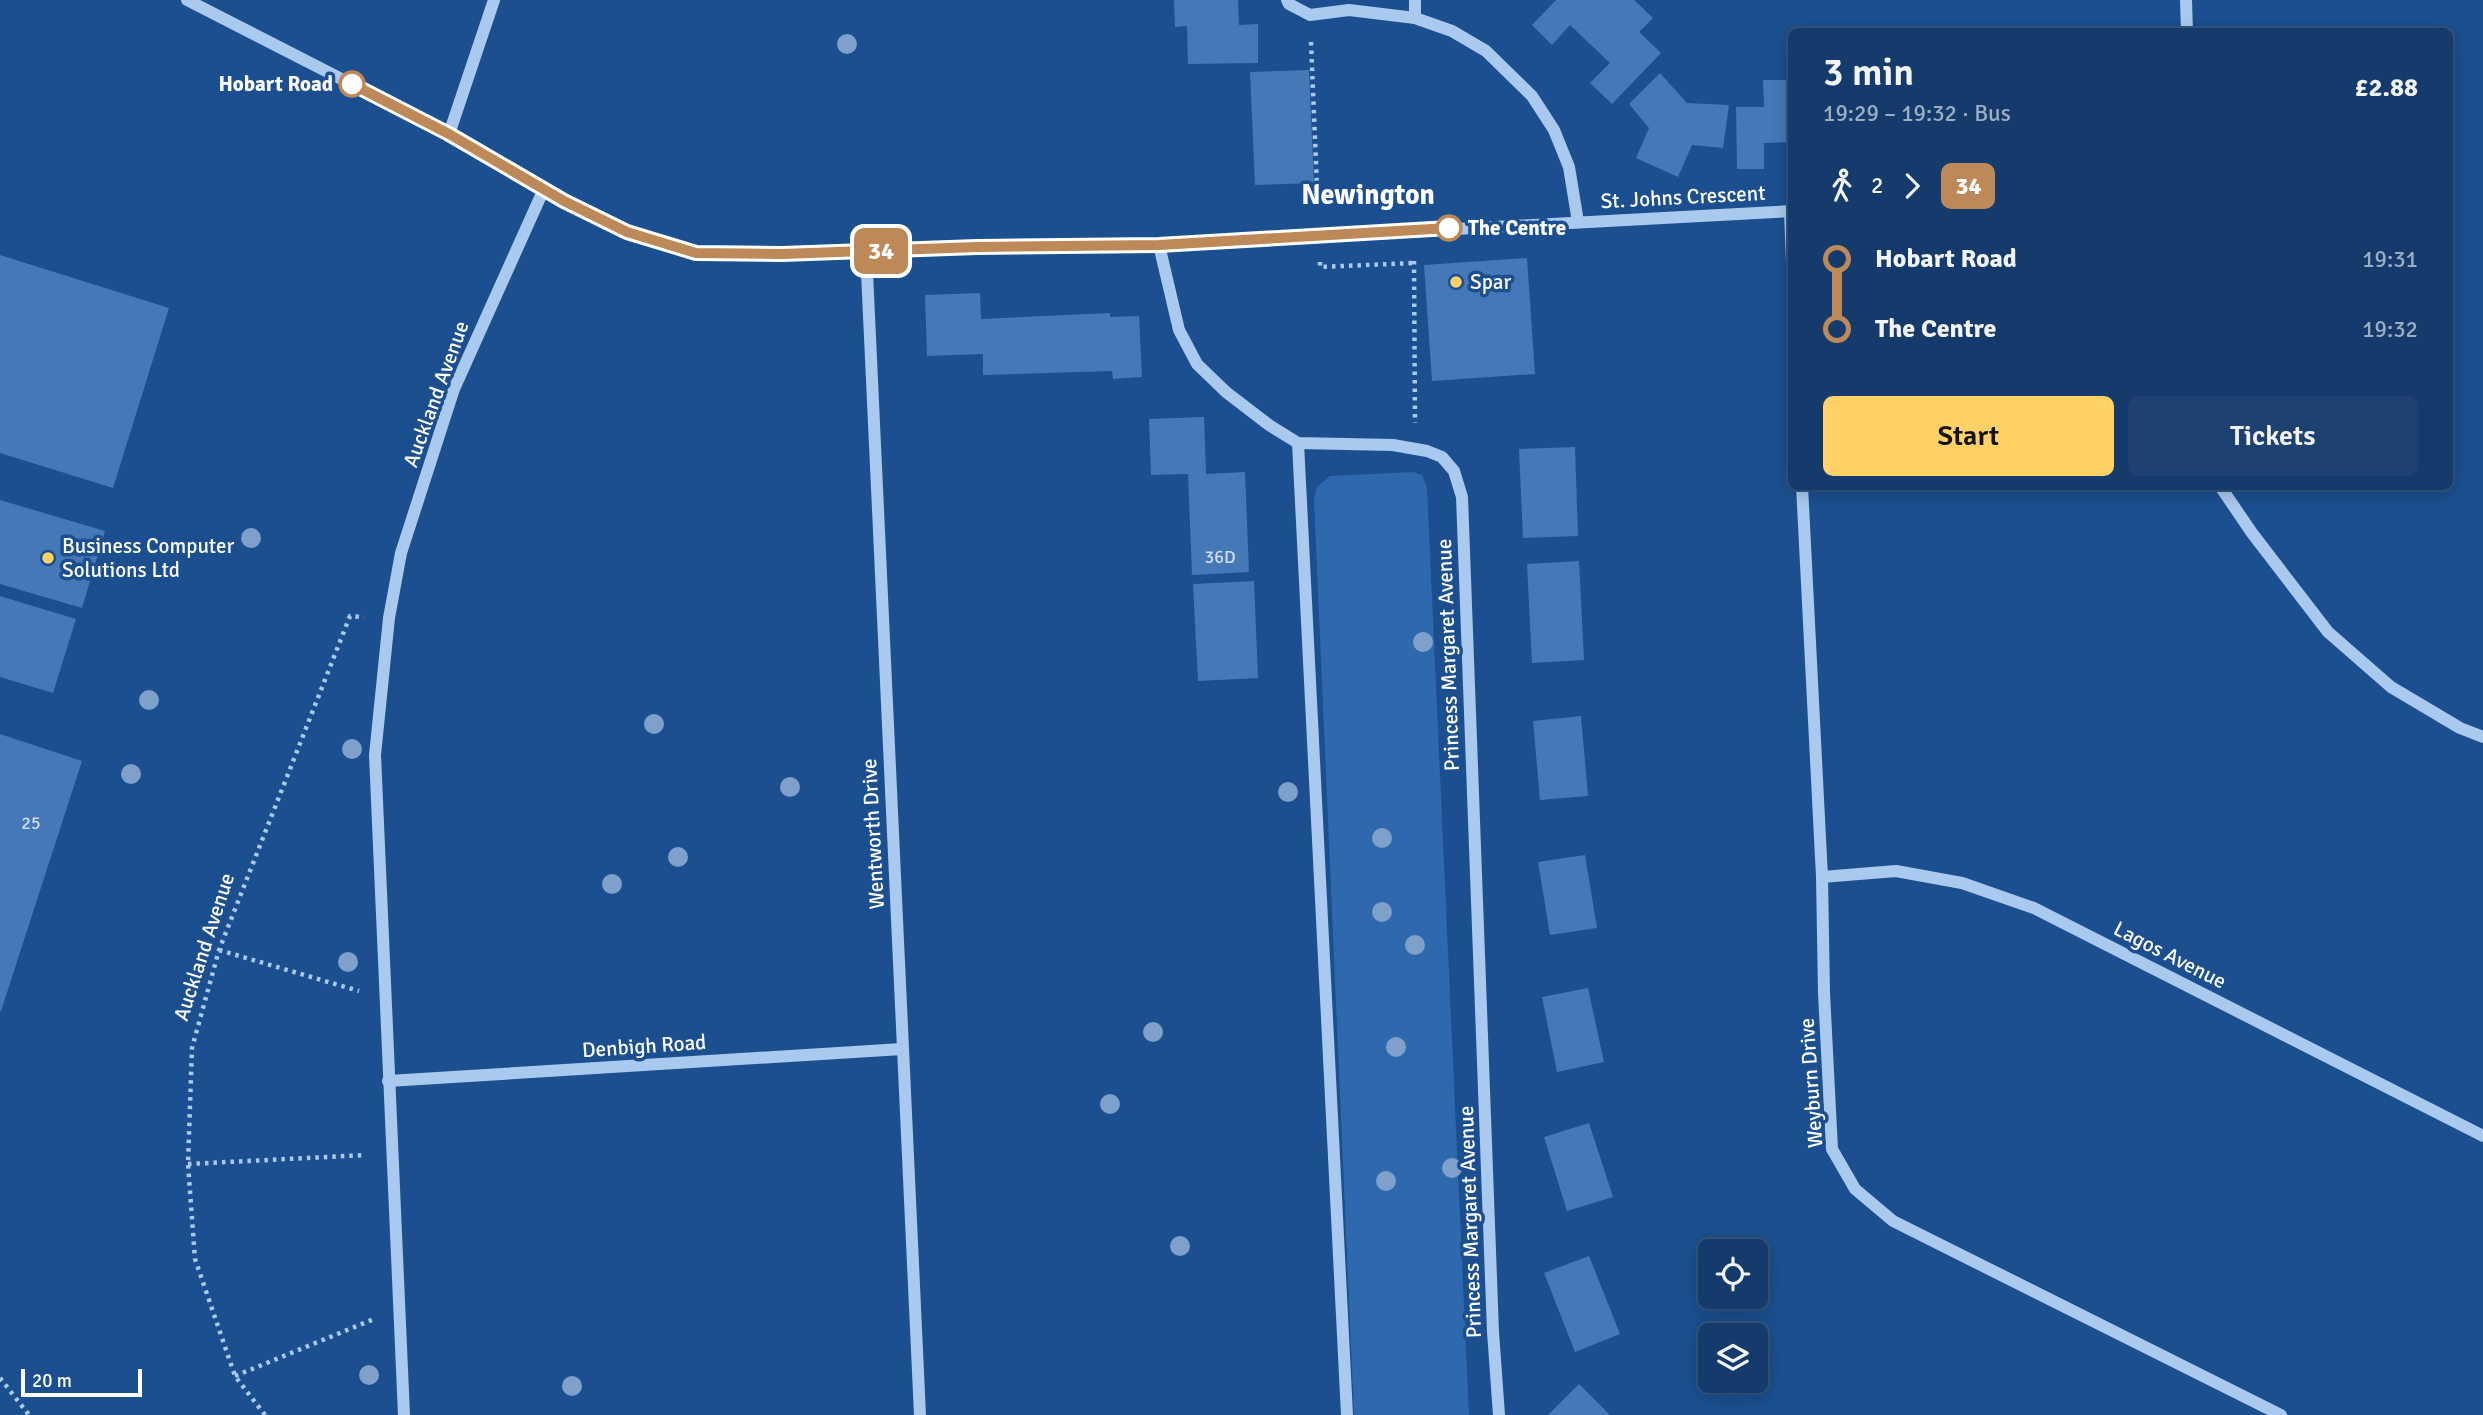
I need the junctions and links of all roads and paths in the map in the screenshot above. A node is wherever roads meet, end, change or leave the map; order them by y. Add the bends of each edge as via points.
1 (187, 0) edge
2 (494, 0) edge
3 (1287, 0) edge
4 (1415, 0) edge
5 (2186, 0) edge
6 (1310, 15) junction
7 (1415, 18) junction
8 (2187, 28) edge
9 (449, 134) junction
10 (543, 191) junction
11 (1788, 211) edge
12 (1578, 222) junction
13 (1319, 234) junction
14 (1159, 245) junction
15 (866, 251) junction
16 (1298, 443) junction
17 (1416, 450) junction
18 (1802, 490) edge
19 (2223, 490) edge
20 (389, 618) junction
21 (2483, 737) edge
22 (1822, 877) junction
23 (219, 950) junction
24 (384, 998) junction
25 (902, 1049) junction
26 (388, 1081) junction
27 (2483, 1136) edge
28 (391, 1154) junction
29 (188, 1164) junction
30 (399, 1308) junction
31 (235, 1376) junction
32 (0, 1378) edge
33 (29, 1415) edge
34 (265, 1415) edge
35 (404, 1415) edge
36 (920, 1415) edge
37 (1347, 1415) edge
38 (1499, 1415) edge
39 (2281, 1415) edge

1 - 9 street, St. Johns Crescent
2 - 9 street
3 - 6 street
4 - 7 street
5 - 8 street
6 - 7 street, St. Johns Crescent via 1349,10
6 - 13 path
7 - 12 street, St. Johns Crescent via 1452,31 1486,51 1532,96 1554,130 1569,167
9 - 10 street, St. Johns Crescent
10 - 15 street, St. Johns Crescent via 627,232 696,253
10 - 20 street, Auckland Avenue via 454,389 401,553
11 - 12 street, St. Johns Crescent
12 - 13 street, St. Johns Crescent
13 - 14 street, St. Johns Crescent
13 - 17 path via 1320,267 1413,263
14 - 15 street, St. Johns Crescent
14 - 16 street via 1179,330 1197,364 1226,392
15 - 25 street, Wentworth Drive
16 - 17 street via 1393,444
16 - 37 street
17 - 38 street, Princess Margaret Avenue via 1442,457 1454,471 1462,497
18 - 22 street, Weyburn Drive
19 - 21 street via 2328,632 2391,687
20 - 23 path, Auckland Avenue via 350,616
20 - 24 street, Auckland Avenue via 375,755
22 - 27 street, Lagos Avenue via 1896,871 1962,883 2034,908
22 - 39 street, Weyburn Drive via 1832,1149 1855,1189 1892,1221
23 - 24 path
23 - 29 path, Auckland Avenue via 192,1048
24 - 26 street, Auckland Avenue
25 - 26 street, Denbigh Road
25 - 36 street, Wentworth Drive
26 - 28 street, Auckland Avenue
28 - 29 path
28 - 30 street, Auckland Avenue
29 - 31 path, Auckland Avenue via 195,1259
30 - 31 path
30 - 35 street, Auckland Avenue
31 - 34 path, Auckland Avenue
32 - 33 path

